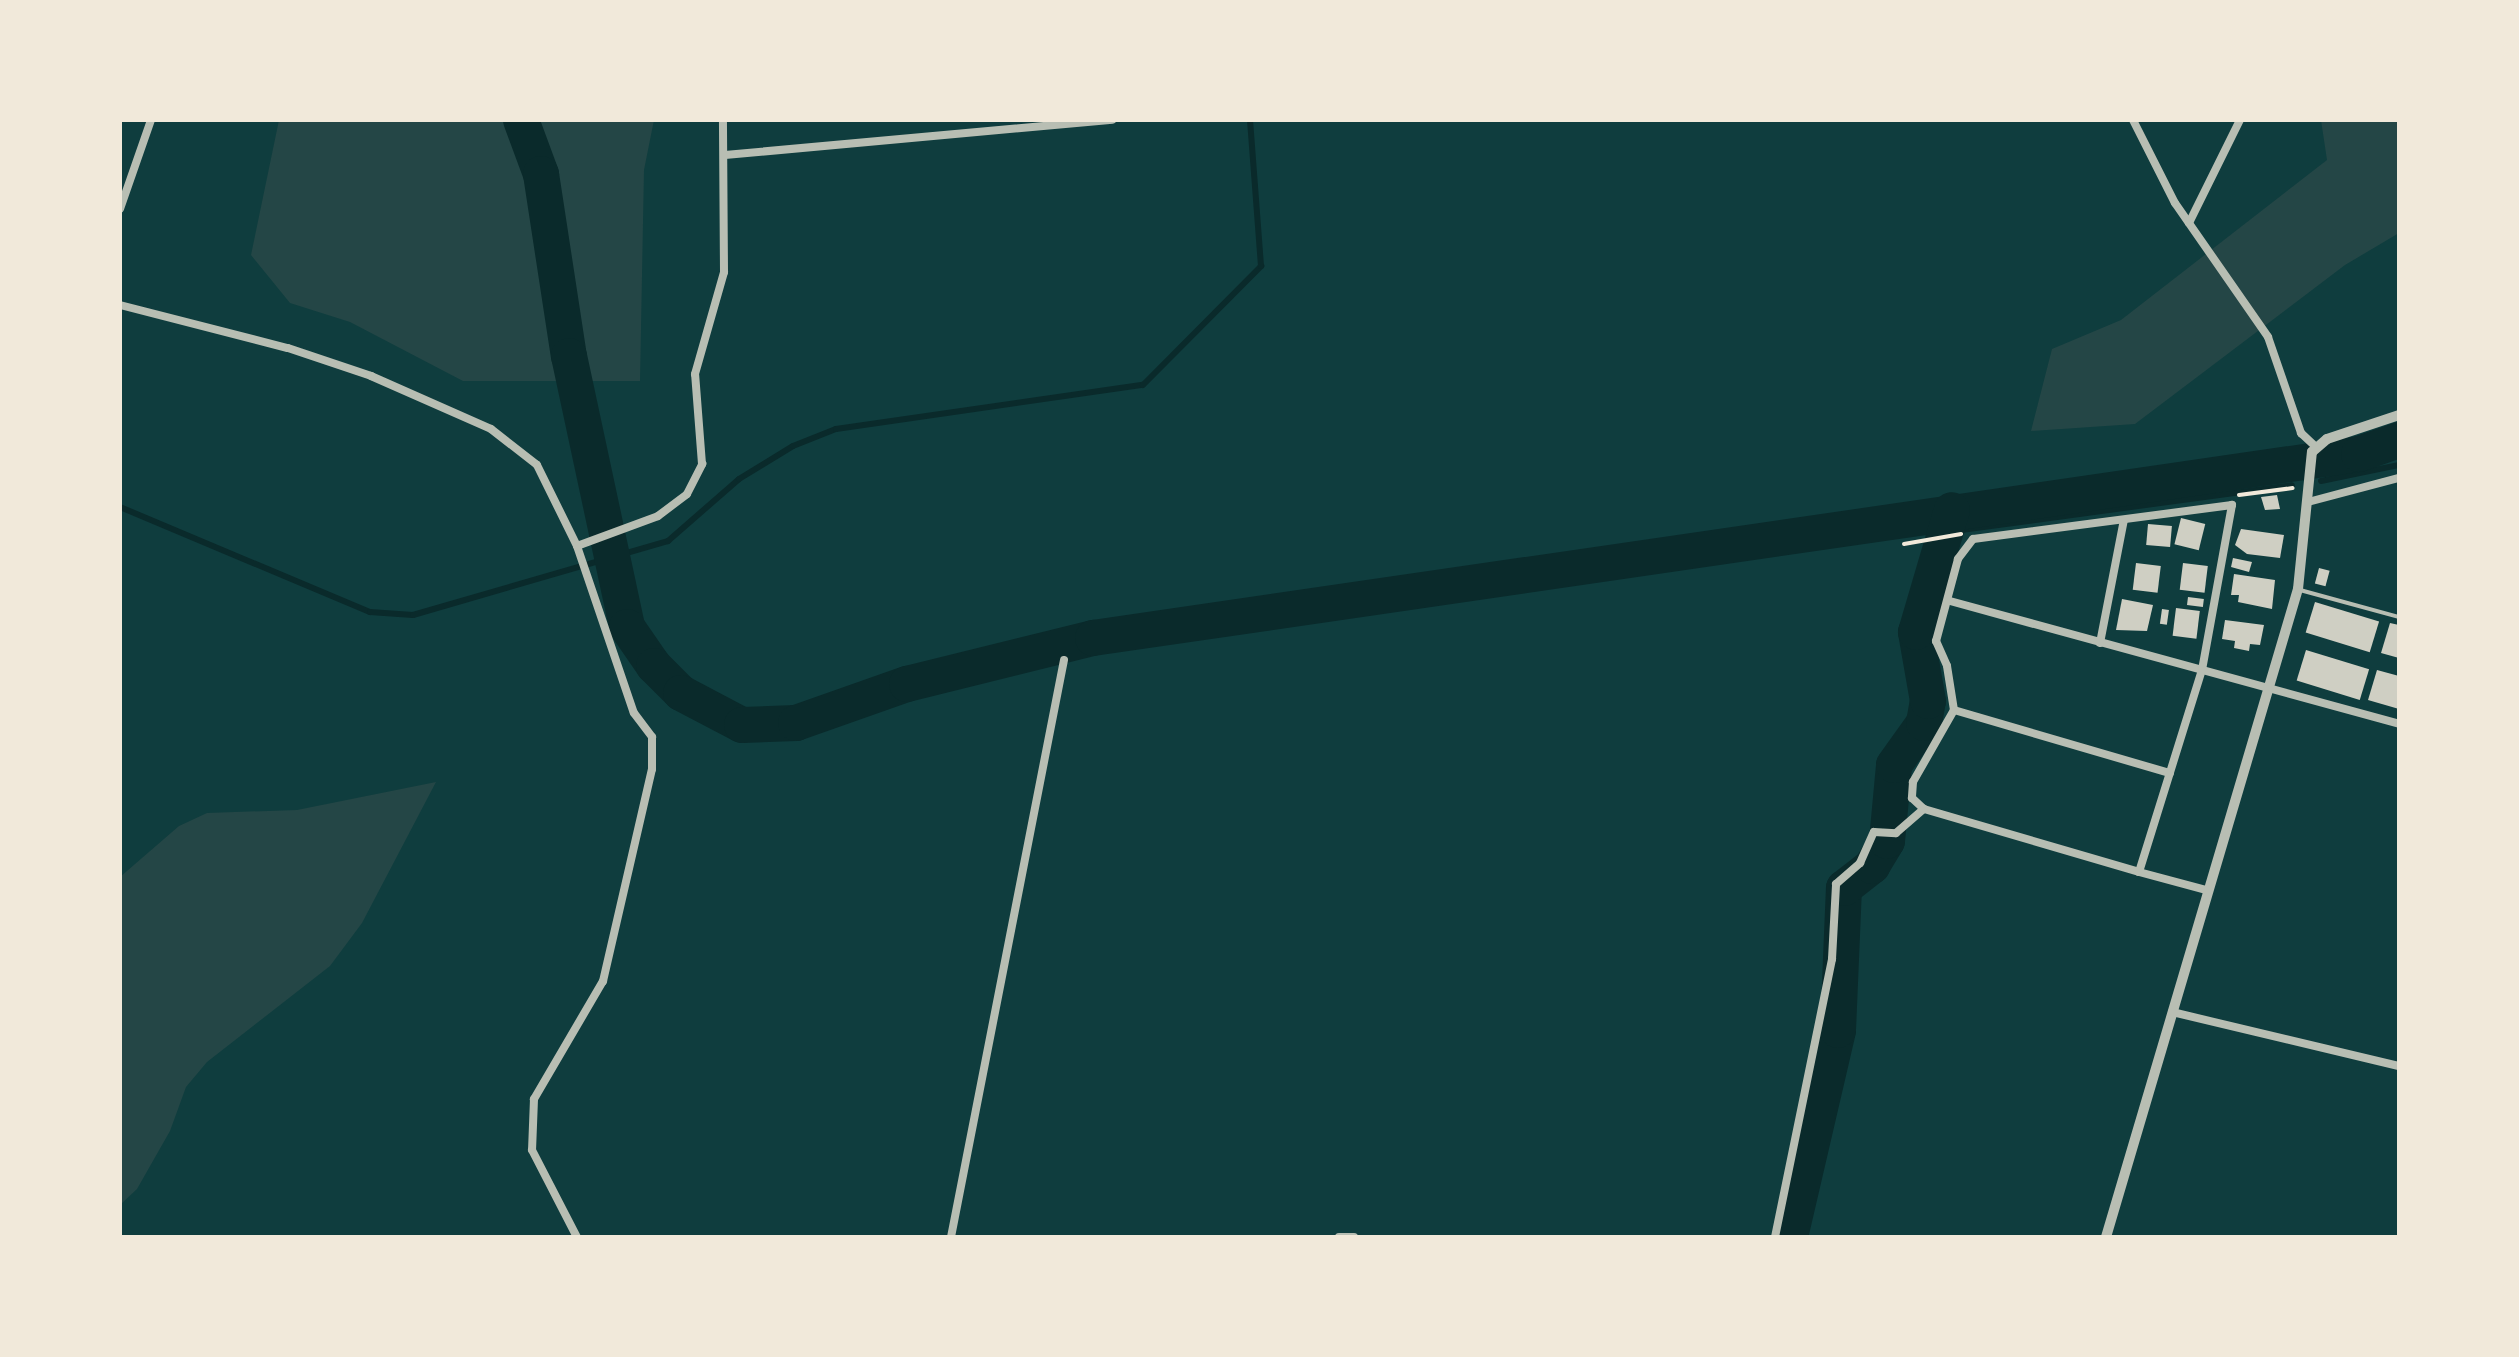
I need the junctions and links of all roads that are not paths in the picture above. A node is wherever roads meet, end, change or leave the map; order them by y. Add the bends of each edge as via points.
1 (151, 120) edge
2 (723, 120) edge
3 (1112, 120) edge
4 (2133, 120) edge
5 (2240, 120) edge
6 (725, 155) junction
7 (120, 209) edge
8 (2189, 223) junction
9 (120, 305) edge
10 (2399, 415) edge
11 (2316, 447) junction
12 (2399, 478) edge
13 (2308, 502) junction
14 (2124, 520) junction
15 (577, 546) junction
16 (2298, 589) junction
17 (1950, 601) junction
18 (2399, 617) edge
19 (2100, 643) junction
20 (1064, 660) dead end
21 (2202, 670) junction
22 (2267, 688) junction
23 (1954, 710) junction
24 (2399, 724) edge
25 (2170, 773) junction
26 (1924, 809) junction
27 (2139, 872) junction
28 (2206, 890) junction
29 (2172, 1012) junction
30 (2399, 1066) edge
31 (577, 1237) edge
32 (951, 1237) edge
33 (1339, 1237) edge
34 (1354, 1237) edge
35 (1775, 1237) edge
36 (2106, 1237) edge

1 - 7 street
2 - 6 street
3 - 6 street
4 - 8 street
5 - 8 street
6 - 15 street via 724,272 695,374 702,464 687,494 658,516
8 - 11 street via 2268,337 2301,433
9 - 15 street via 371,376 491,429 537,465
10 - 11 street
11 - 13 street
12 - 13 street
13 - 16 street
14 - 17 street via 1973,539 1958,559
14 - 19 street
14 - 21 street via 2232,505
15 - 31 street via 634,713 652,737 652,769 603,981 534,1099 532,1150
16 - 18 lane
16 - 22 street
17 - 19 street
17 - 23 street via 1936,641 1947,666
19 - 21 street
20 - 32 street
21 - 22 street
21 - 25 street
22 - 24 street
22 - 28 street
23 - 25 street
23 - 26 street via 1913,782 1912,798
25 - 27 street
26 - 27 street
26 - 35 street via 1896,833 1874,832 1860,863 1836,884 1832,959
27 - 28 street
28 - 29 street
29 - 30 street
29 - 36 street
33 - 34 street

